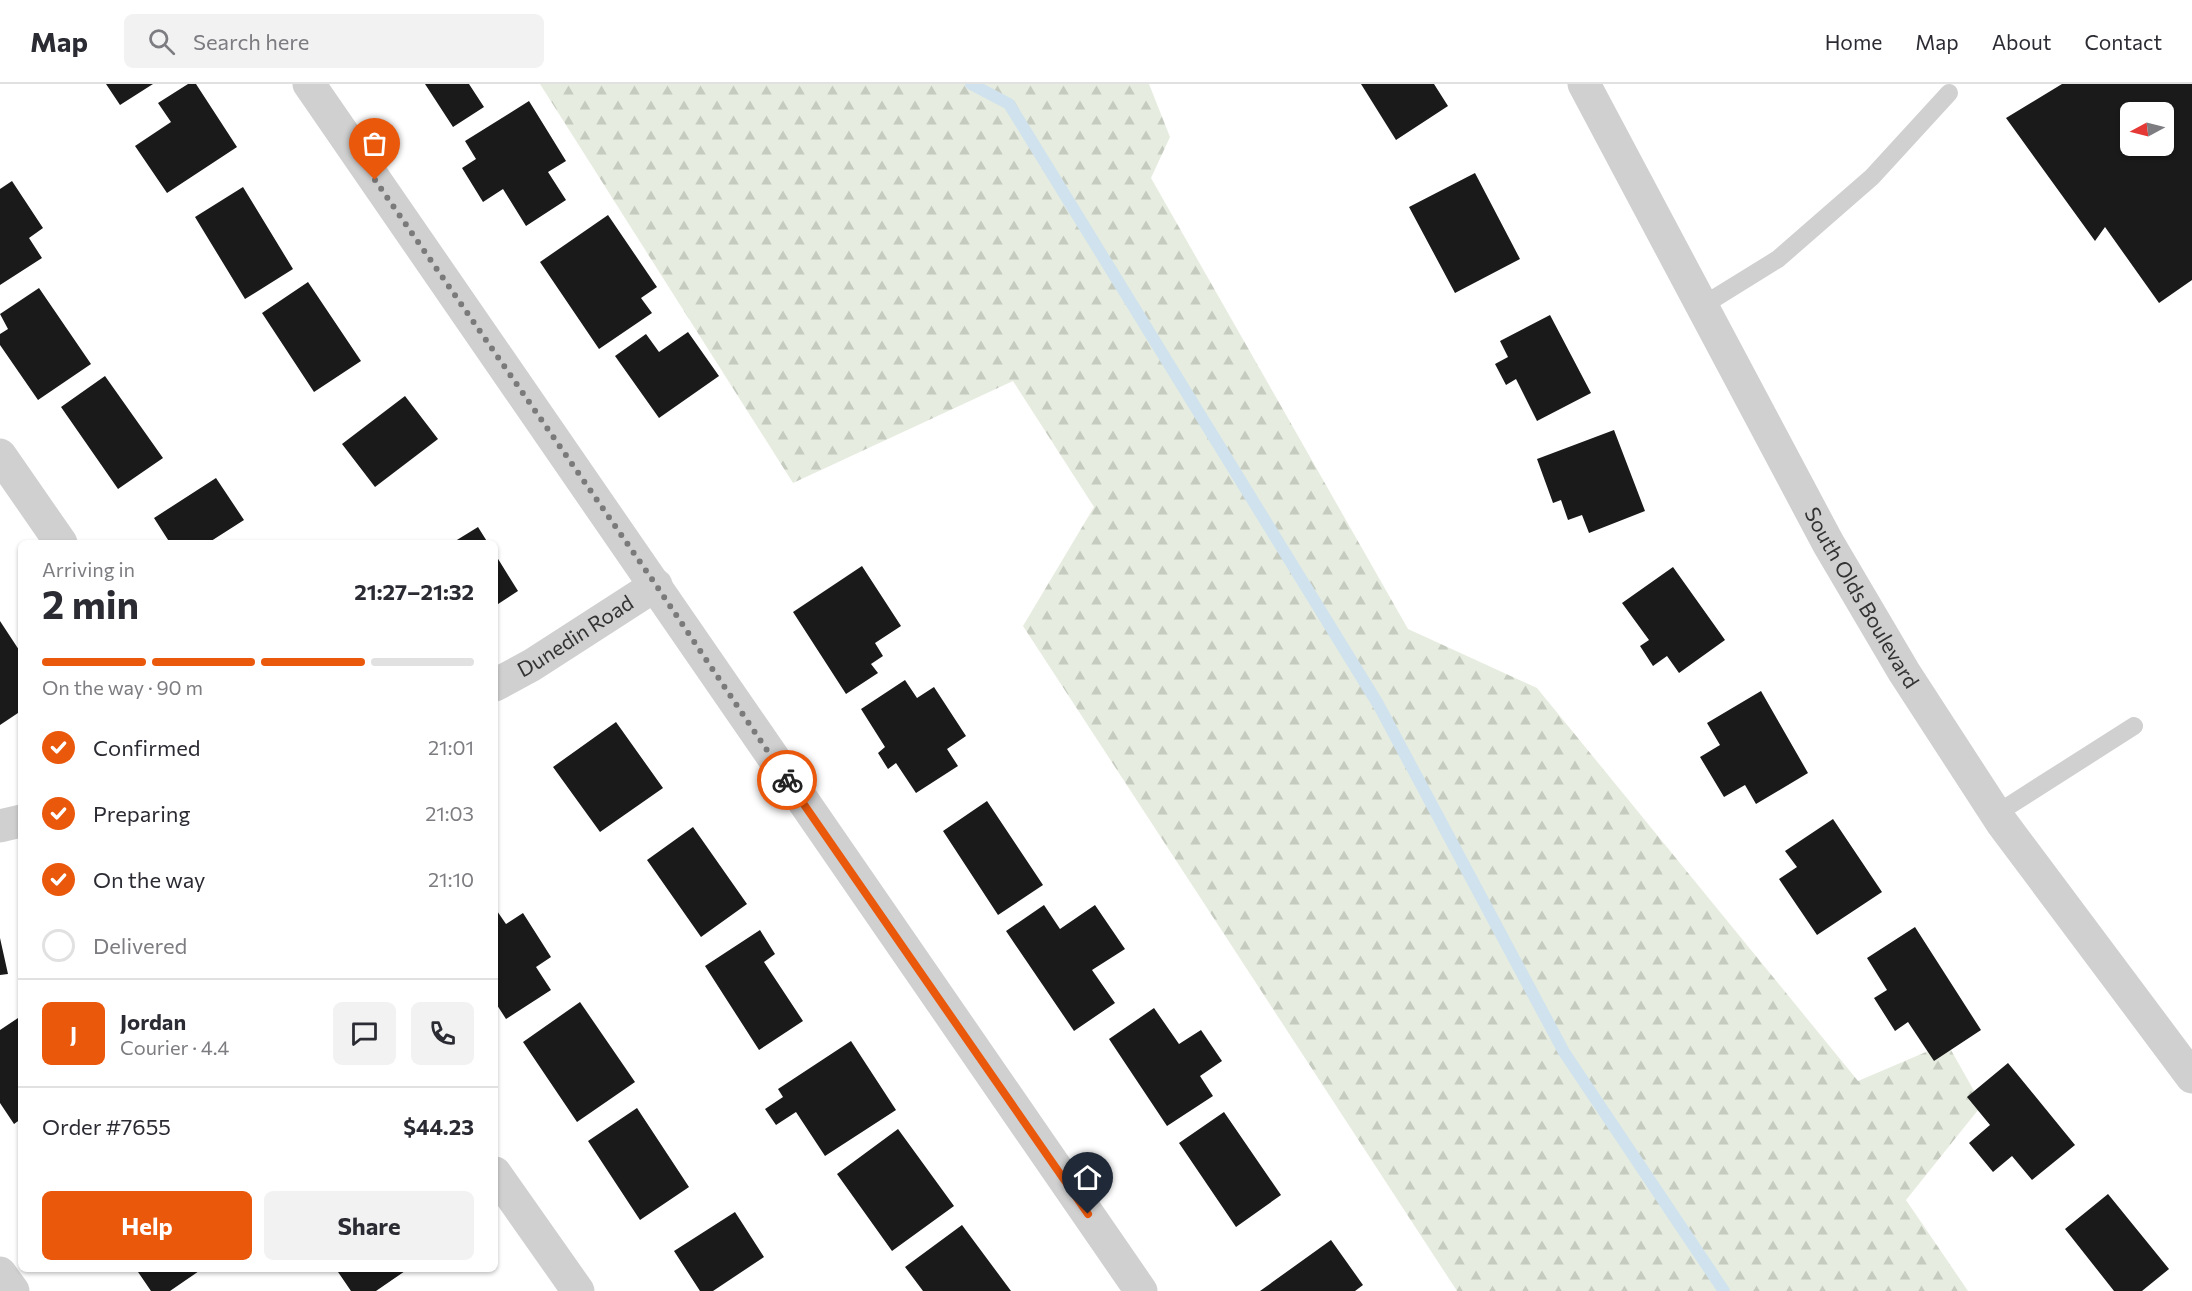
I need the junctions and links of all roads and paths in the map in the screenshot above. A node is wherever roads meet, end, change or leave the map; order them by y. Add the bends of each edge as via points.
1 (309, 84) edge
2 (1584, 84) edge
3 (1949, 93) dead end
4 (1702, 306) junction
5 (0, 455) edge
6 (59, 540) edge
7 (656, 585) junction
8 (498, 683) edge
9 (2134, 726) dead end
10 (1996, 814) junction
11 (18, 822) edge
12 (0, 826) edge
13 (2192, 1077) edge
14 (498, 1177) edge
15 (0, 1272) edge
16 (13, 1291) edge
17 (578, 1291) edge
18 (1141, 1291) edge

1 - 7 street
2 - 4 street, South Olds Boulevard
3 - 4 lane via 1872,177 1778,259
4 - 10 street, South Olds Boulevard via 1828,543 1904,672
5 - 6 street
7 - 8 street, Dunedin Road
7 - 18 street
9 - 10 lane
10 - 13 street, South Olds Boulevard
11 - 12 street
14 - 17 street
15 - 16 street

